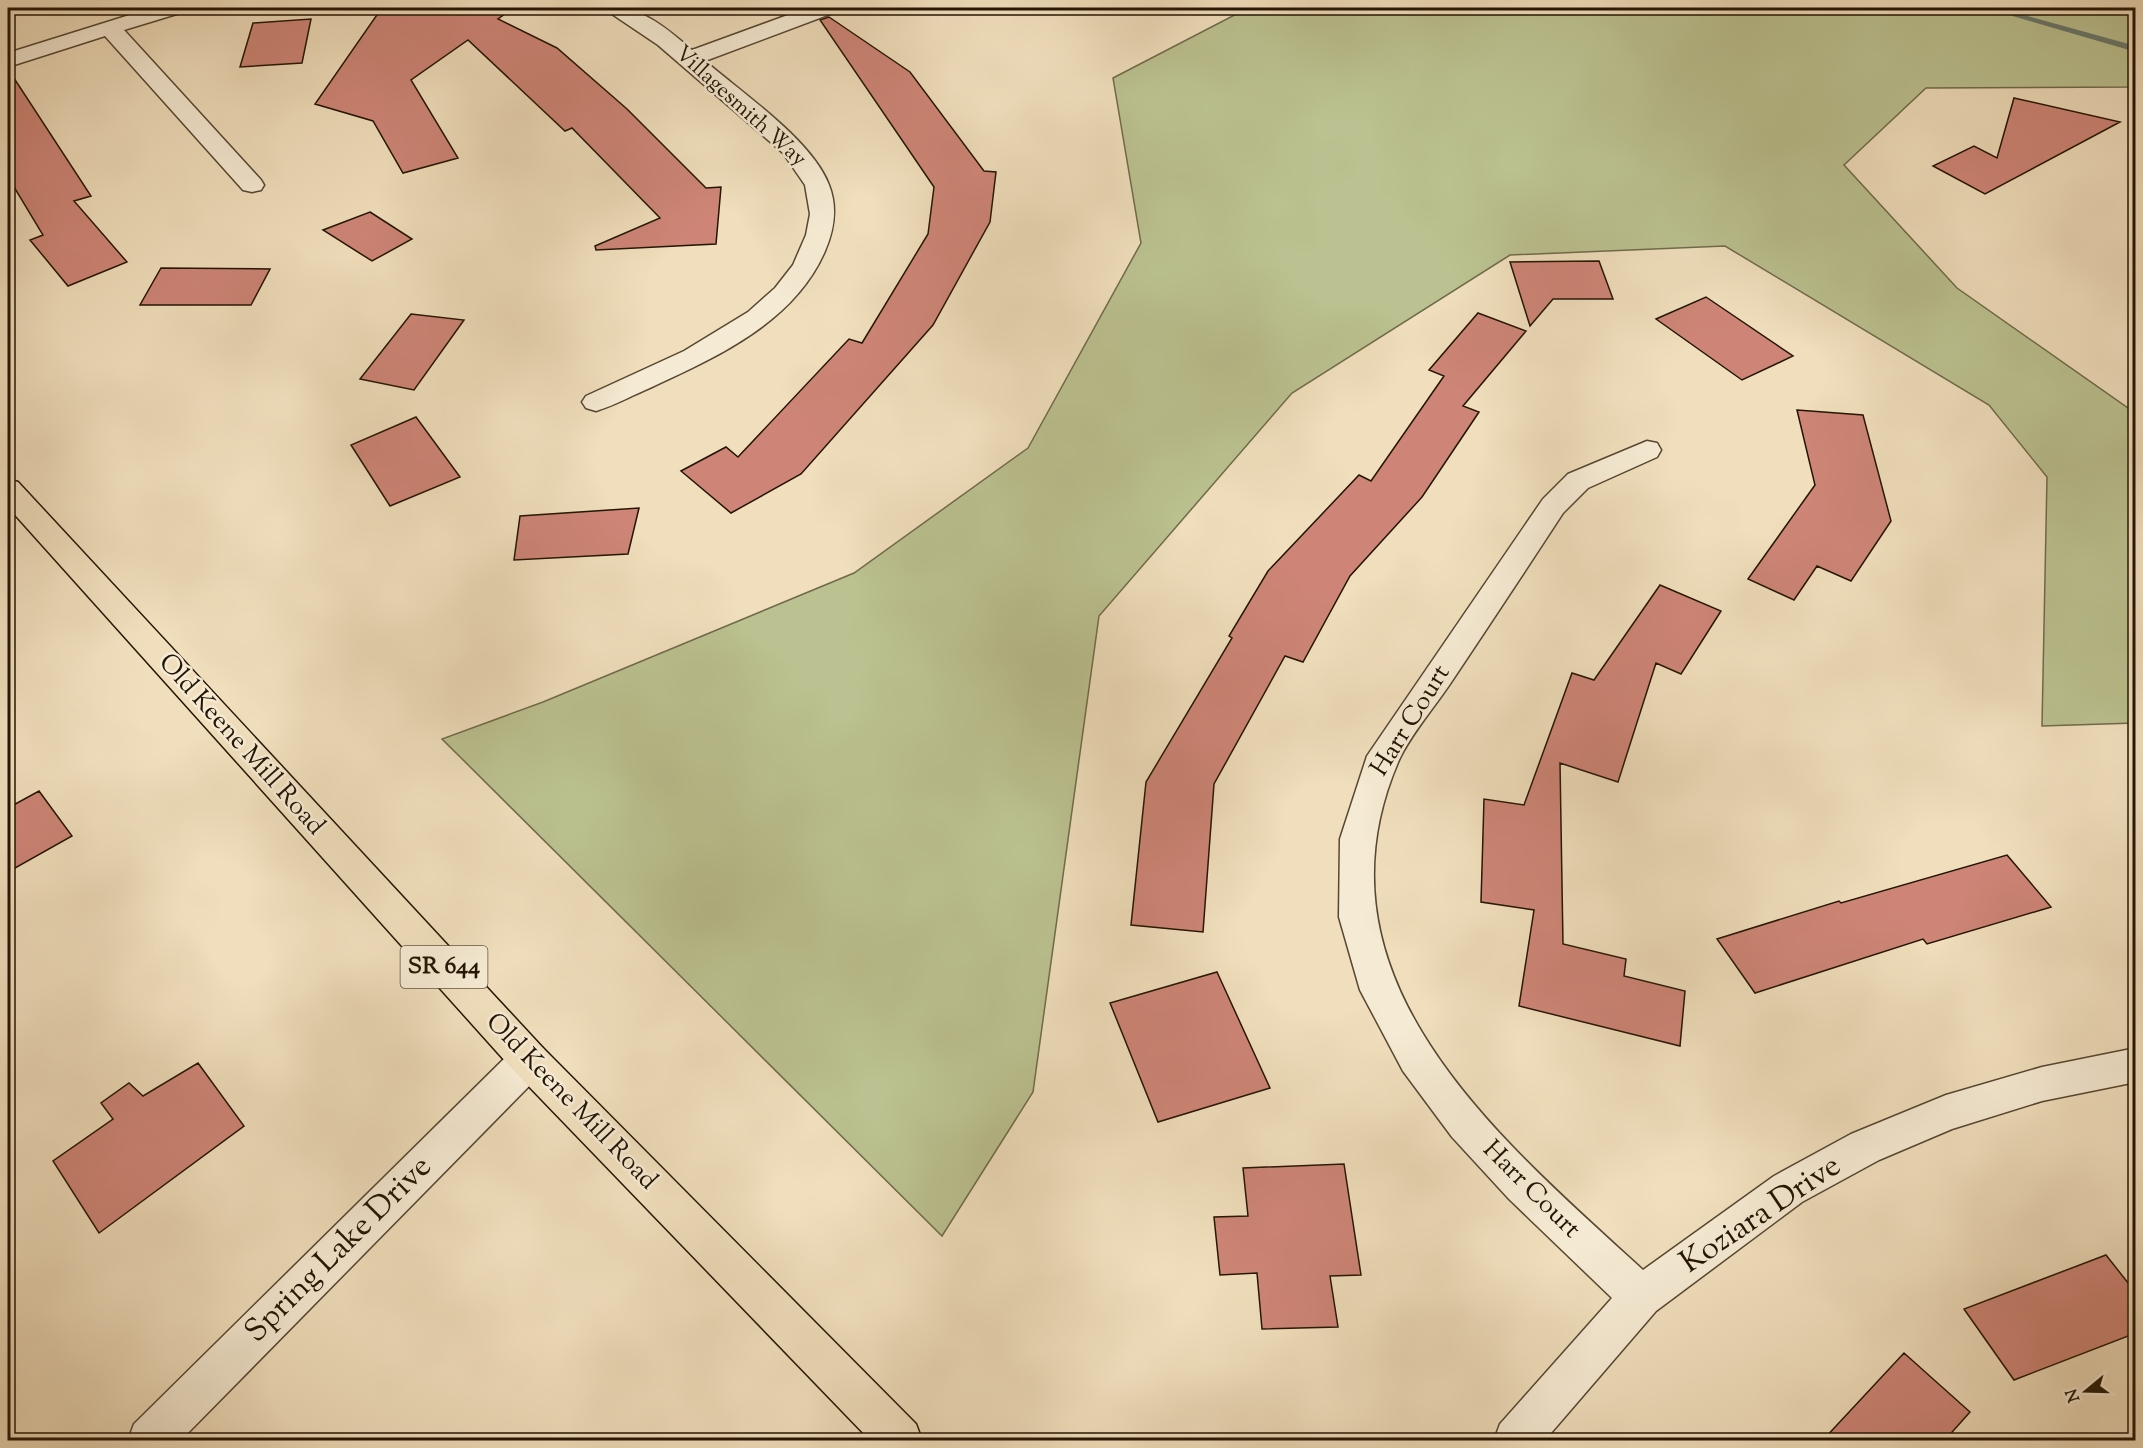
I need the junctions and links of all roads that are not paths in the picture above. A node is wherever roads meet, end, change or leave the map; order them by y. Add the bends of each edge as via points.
1 (172, 8) edge
2 (614, 8) edge
3 (825, 8) edge
4 (109, 27) junction
5 (690, 59) junction
6 (8, 60) edge
7 (252, 185) dead end
8 (596, 402) dead end
9 (1647, 450) dead end
10 (8, 489) edge
11 (529, 1060) junction
12 (2136, 1065) edge
13 (1641, 1297) junction
14 (150, 1440) edge
15 (900, 1440) edge
16 (1516, 1440) edge

1 - 4 street
2 - 5 street, Villagesmith Way
3 - 5 street
4 - 6 street
4 - 7 street
5 - 8 street, Villagesmith Way via 805,163 821,196 821,228 815,251 786,292 763,313 718,342
9 - 13 street, Harr Court via 1578,481 1553,506 1384,756 1360,818 1354,891 1371,971 1391,1018 1444,1101 1508,1170
10 - 11 main road, Old Keene Mill Road / SR 644
11 - 14 street, Spring Lake Drive
11 - 15 main road, Old Keene Mill Road / SR 644
12 - 13 street, Koziara Drive via 2020,1090 1946,1113 1865,1147 1788,1189
13 - 16 street, Koziara Drive

